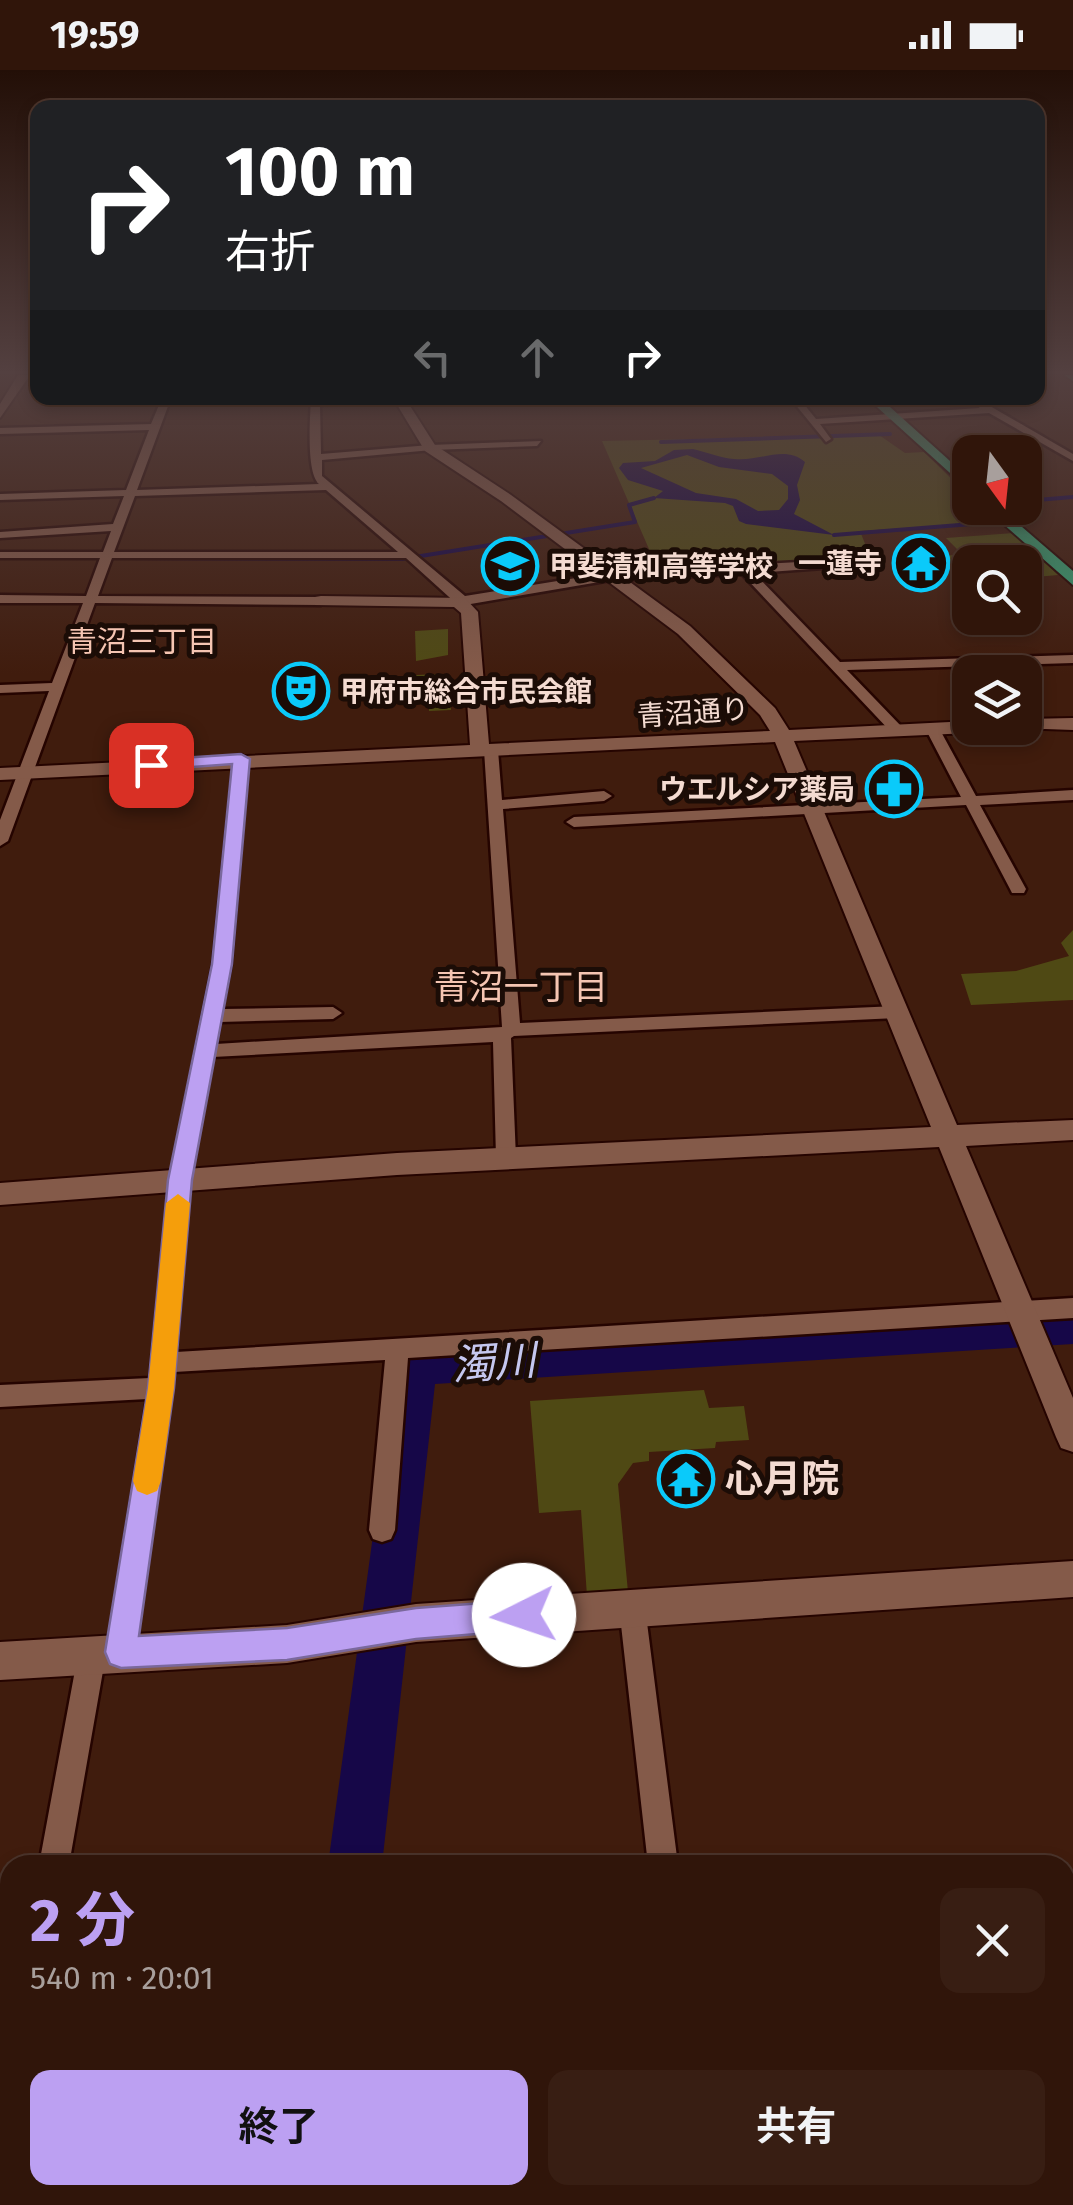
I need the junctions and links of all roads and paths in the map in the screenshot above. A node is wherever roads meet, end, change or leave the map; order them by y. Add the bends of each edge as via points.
1 (139, 475) edge
2 (317, 475) edge
3 (470, 475) edge
4 (330, 486) junction
5 (132, 493) junction
6 (0, 497) edge
7 (1011, 525) edge
8 (119, 527) junction
9 (0, 535) edge
10 (0, 555) edge
11 (108, 557) junction
12 (411, 557) junction
13 (874, 562) dead end
14 (744, 569) junction
15 (615, 577) junction
16 (1073, 580) edge
17 (0, 599) edge
18 (91, 599) junction
19 (321, 601) joint
20 (461, 601) junction
21 (1073, 659) edge
22 (834, 666) junction
23 (58, 687) junction
24 (0, 689) edge
25 (1073, 724) edge
26 (1042, 725) edge
27 (952, 727) edge
28 (932, 728) junction
29 (896, 729) junction
30 (781, 734) junction
31 (486, 751) junction
32 (241, 759) junction
33 (0, 774) edge
34 (25, 775) junction
35 (1073, 795) edge
36 (604, 796) dead end
37 (971, 800) junction
38 (494, 805) junction
39 (810, 808) junction
40 (574, 822) dead end
41 (0, 840) edge
42 (1018, 889) dead end
43 (898, 1012) junction
44 (333, 1013) dead end
45 (213, 1016) junction
46 (507, 1032) junction
47 (207, 1051) junction
48 (1073, 1130) edge
49 (945, 1137) junction
50 (506, 1158) junction
51 (180, 1180) junction
52 (0, 1194) edge
53 (1073, 1308) edge
54 (1027, 1328) junction
55 (398, 1350) junction
56 (161, 1363) junction
57 (161, 1388) junction
58 (0, 1396) edge
59 (1073, 1437) edge
60 (382, 1530) dead end
61 (1073, 1579) edge
62 (632, 1607) junction
63 (107, 1653) junction
64 (0, 1661) edge
65 (56, 1855) edge
66 (661, 1855) edge

1 - 5 street
2 - 4 street
3 - 15 street
4 - 5 street
4 - 12 street
5 - 6 street
5 - 8 street
7 - 16 main road
8 - 9 street
8 - 11 street
10 - 11 street
11 - 12 street
11 - 18 street
12 - 20 street
13 - 14 street
14 - 15 street
14 - 22 street
15 - 20 street
15 - 30 street via 684,630 768,712
17 - 18 street
18 - 19 street
18 - 23 street
19 - 20 street
20 - 31 street via 469,612
21 - 22 street
22 - 29 street
23 - 24 street
23 - 34 street
25 - 26 street
27 - 28 street, 青沼通り
28 - 29 street, 青沼通り
28 - 37 street
29 - 30 street, 青沼通り
30 - 31 street, 青沼通り
30 - 39 street
31 - 32 street, 青沼通り
31 - 38 street
32 - 34 street, 青沼通り
32 - 45 street
33 - 34 street, 青沼通り
34 - 41 street
35 - 37 street
36 - 38 street
37 - 39 street
37 - 42 street
38 - 46 street
39 - 40 street
39 - 43 street
43 - 46 street
43 - 49 street
44 - 45 street
45 - 47 street
46 - 47 street
46 - 50 street
47 - 51 street
48 - 49 street
49 - 50 street
49 - 54 street
50 - 51 street
51 - 52 street
51 - 56 street
53 - 54 street
54 - 55 street
54 - 59 street
55 - 56 street
55 - 60 street
56 - 57 street
57 - 58 street
57 - 63 street
61 - 62 street
62 - 63 street via 416,1623 287,1644
62 - 66 street
63 - 64 street
63 - 65 street

